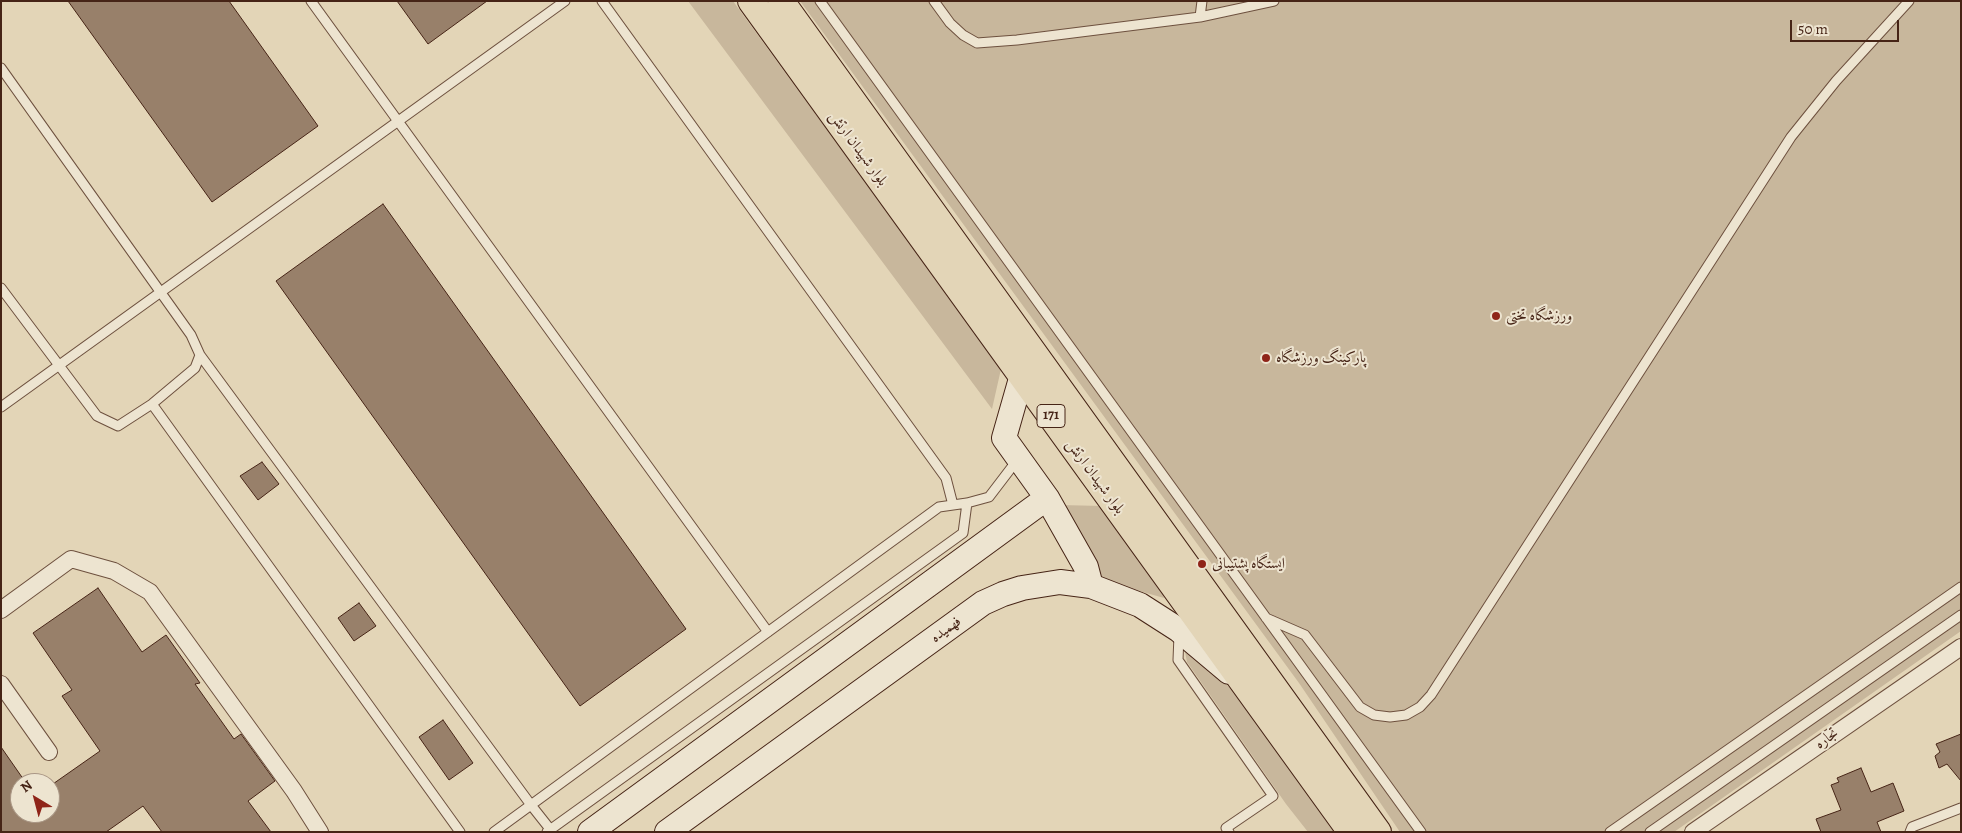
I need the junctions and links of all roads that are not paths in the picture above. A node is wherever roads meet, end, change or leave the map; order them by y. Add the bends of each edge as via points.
1 (311, 1) edge
2 (565, 1) edge
3 (602, 1) edge
4 (751, 1) edge
5 (781, 1) edge
6 (820, 1) edge
7 (934, 1) edge
8 (1202, 1) edge
9 (1274, 1) edge
10 (1909, 1) edge
11 (1200, 17) junction
12 (1, 68) edge
13 (399, 121) junction
14 (1, 288) edge
15 (161, 292) junction
16 (200, 355) junction
17 (60, 367) junction
18 (1022, 375) junction
19 (152, 404) junction
20 (1, 407) edge
21 (1018, 459) junction
22 (1047, 498) junction
23 (967, 503) junction
24 (953, 505) junction
25 (1091, 586) junction
26 (1961, 587) edge
27 (1, 610) edge
28 (1961, 615) edge
29 (1266, 618) junction
30 (1180, 630) junction
31 (768, 632) junction
32 (1961, 647) edge
33 (1, 684) edge
34 (1246, 687) junction
35 (49, 752) dead end
36 (531, 805) junction
37 (1961, 808) edge
38 (548, 830) edge
39 (320, 832) edge
40 (460, 832) edge
41 (494, 832) edge
42 (590, 832) edge
43 (667, 832) edge
44 (1229, 832) edge
45 (1351, 832) edge
46 (1378, 832) edge
47 (1421, 832) edge
48 (1610, 832) edge
49 (1650, 832) edge
50 (1693, 832) edge
51 (1910, 832) edge

1 - 13 lane
2 - 13 lane
3 - 24 lane via 946,478
4 - 18 main road, بلوار شهیدان ارتش / 171
5 - 46 main road, بلوار شهیدان ارتش / 171
6 - 29 lane
7 - 11 lane via 950,24 977,43
8 - 11 lane
9 - 11 lane
10 - 29 lane via 1836,80 1791,137 1431,696 1420,707 1406,715 1390,718 1374,715 1360,707 1305,635
12 - 15 lane
13 - 15 lane
13 - 31 lane
14 - 17 lane
15 - 16 lane via 191,335
15 - 17 lane
16 - 19 lane via 196,368
16 - 36 lane
17 - 19 lane via 97,416 118,426
17 - 20 lane
18 - 21 main road via 1004,438
18 - 34 main road, بلوار شهیدان ارتش / 171
19 - 40 lane
21 - 22 main road
21 - 23 lane via 988,497
22 - 25 main road via 1086,567
22 - 42 main road
23 - 24 lane
23 - 38 lane via 963,533
24 - 31 lane via 939,507
25 - 30 main road, فهمیده via 1140,605
25 - 43 main road, فهمیده via 1060,582 1022,588 983,603
26 - 48 lane
27 - 39 street via 71,559 114,571 150,592
28 - 49 lane
29 - 47 lane
30 - 34 main road, فهمیده
30 - 44 lane via 1178,660 1273,796 1226,828
31 - 36 lane
32 - 50 street, تجاره
33 - 35 street
34 - 45 main road, بلوار شهیدان ارتش / 171
36 - 38 lane
36 - 41 lane
37 - 51 lane via 1912,827

